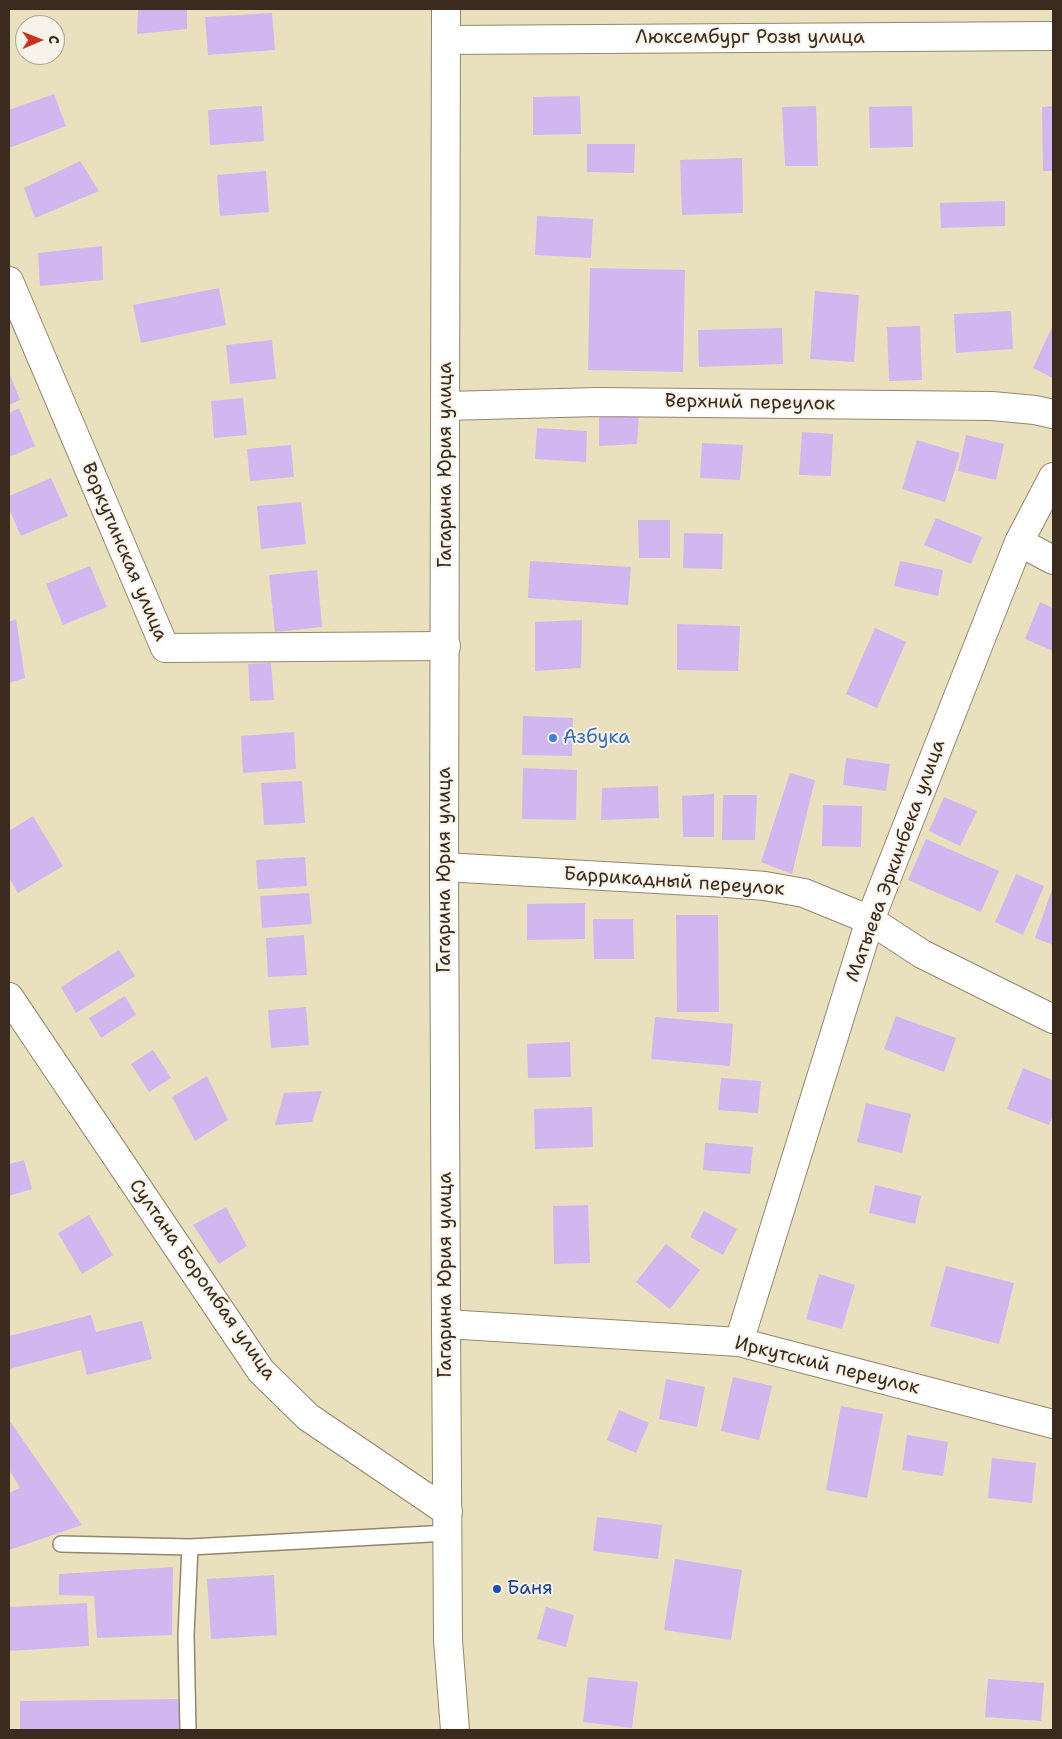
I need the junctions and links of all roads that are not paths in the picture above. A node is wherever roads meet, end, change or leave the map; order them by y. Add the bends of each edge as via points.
1 (446, 9) edge
2 (1053, 36) edge
3 (446, 40) junction
4 (9, 280) edge
5 (446, 406) junction
6 (1053, 414) edge
7 (1053, 477) edge
8 (1019, 542) junction
9 (1053, 560) edge
10 (446, 646) junction
11 (444, 867) junction
12 (870, 920) junction
13 (9, 997) edge
14 (1053, 1019) edge
15 (446, 1324) junction
16 (739, 1342) junction
17 (1053, 1424) edge
18 (448, 1523) junction
19 (61, 1544) dead end
20 (190, 1547) junction
21 (188, 1730) edge
22 (455, 1730) edge

1 - 3 street, Гагарина Юрия улица
2 - 3 street, Люксембург Розы улица
3 - 5 street, Гагарина Юрия улица
4 - 10 street, Воркутинская улица via 165,648
5 - 6 street, Верхний переулок via 598,402 992,406
5 - 10 street, Гагарина Юрия улица
7 - 8 street, Матыева Эркинбека улица
8 - 9 street
8 - 12 street, Матыева Эркинбека улица
10 - 11 street, Гагарина Юрия улица
11 - 12 street, Баррикадный переулок via 765,886 804,893
11 - 15 street, Гагарина Юрия улица
12 - 14 street, Баррикадный переулок via 922,954
12 - 16 street, Матыева Эркинбека улица
13 - 18 street, Султана Боромбая улица via 262,1371 308,1417
15 - 16 street, Иркутский переулок
15 - 18 street, Гагарина Юрия улица
16 - 17 street, Иркутский переулок
18 - 20 lane
18 - 22 street, Гагарина Юрия улица via 448,1640
19 - 20 lane
20 - 21 lane via 186,1635

